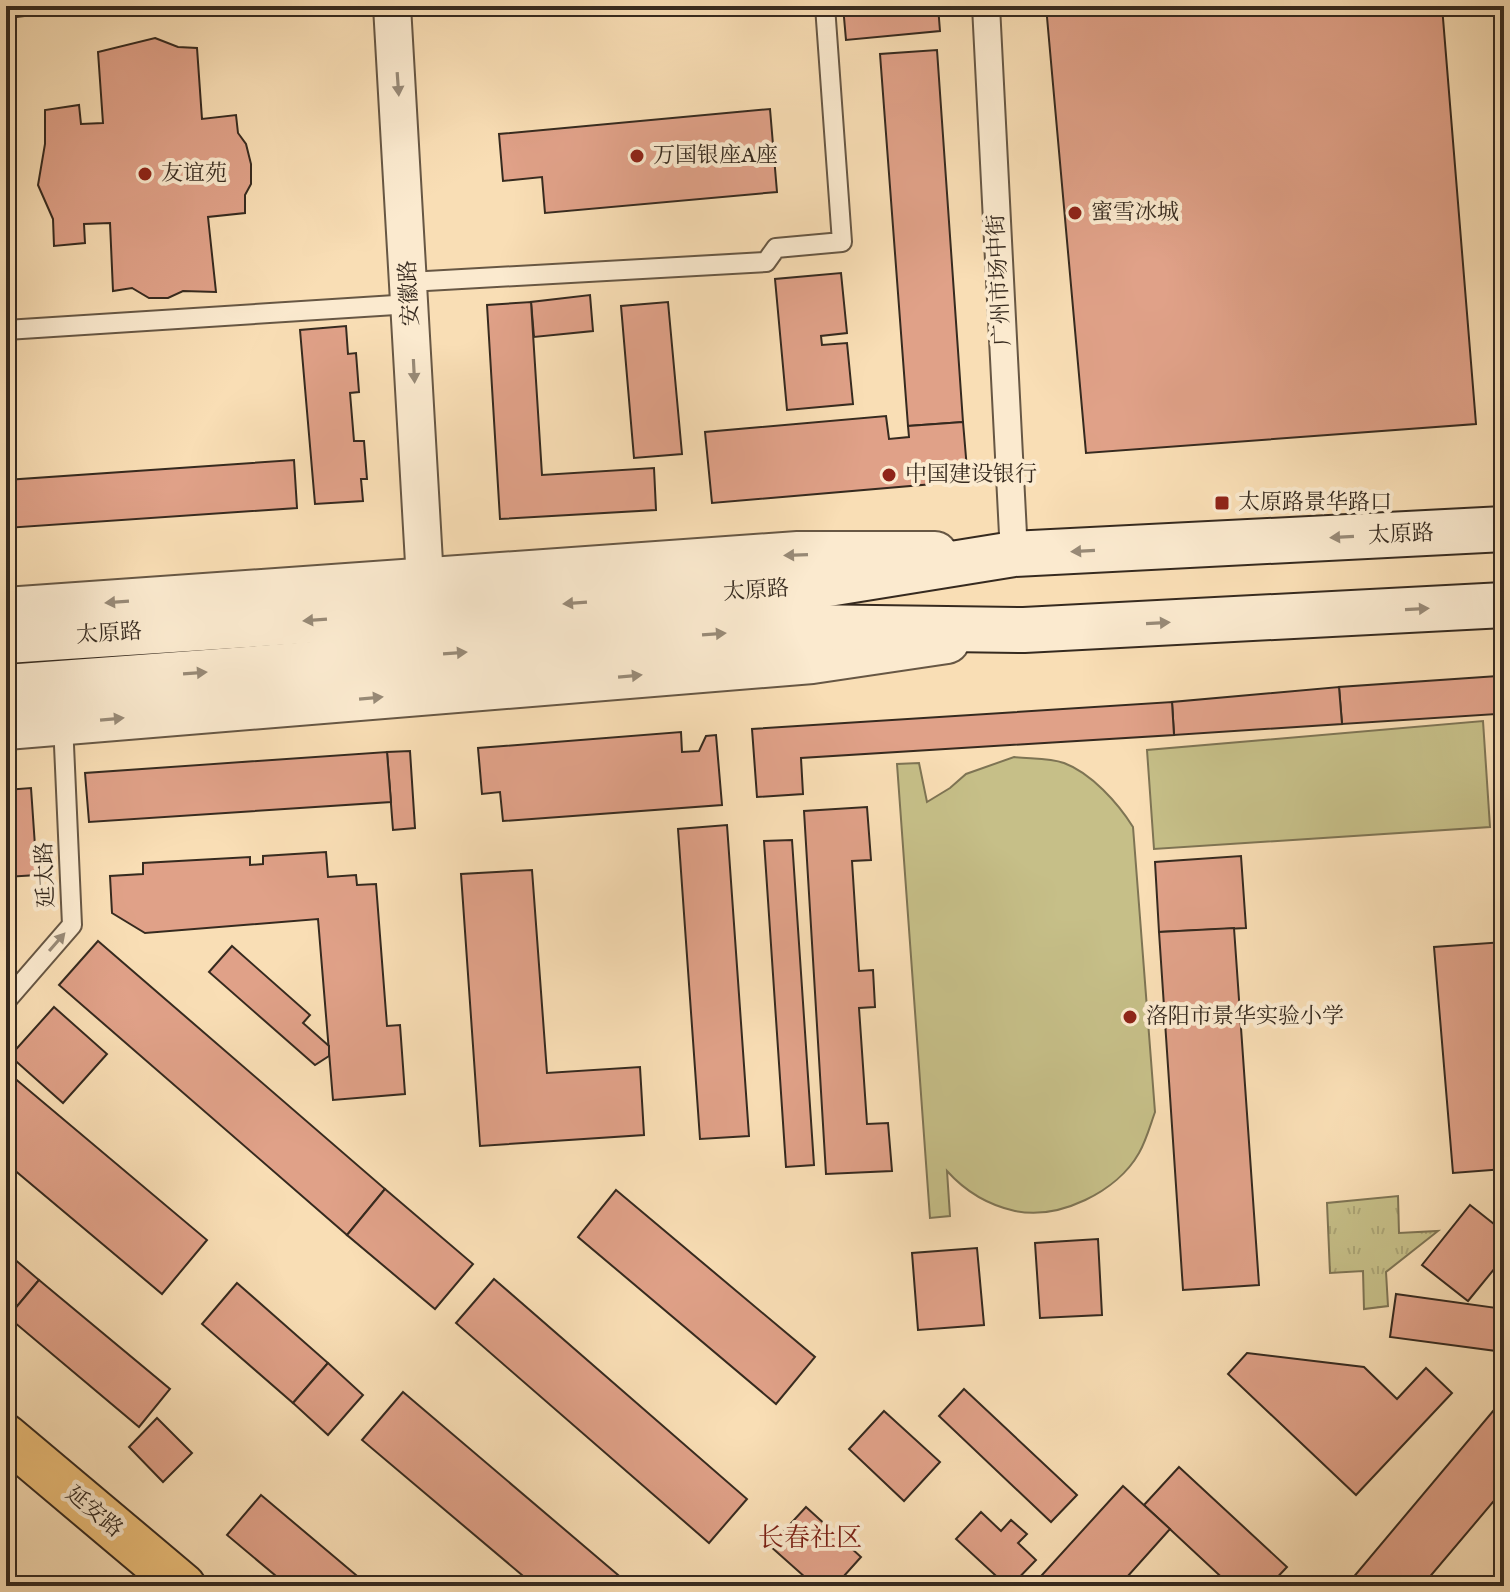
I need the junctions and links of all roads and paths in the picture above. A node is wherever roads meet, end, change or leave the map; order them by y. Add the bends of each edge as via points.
1 (392, 6) edge
2 (825, 6) edge
3 (986, 6) edge
4 (410, 293) junction
5 (6, 330) edge
6 (1504, 529) edge
7 (1014, 554) junction
8 (425, 580) junction
9 (1504, 605) edge
10 (6, 610) edge
11 (1024, 630) junction
12 (6, 641) edge
13 (6, 687) edge
14 (63, 723) junction
15 (6, 727) edge
16 (6, 1001) edge
17 (6, 1437) edge
18 (183, 1586) edge

1 -> 4 street, 安徽路
2 - 4 lane via 842,242 776,248 766,262
3 - 7 street, 广州市场中街
4 - 5 lane
4 -> 8 street, 安徽路
6 -> 7 main road, 太原路
7 -> 8 main road via 798,554
7 -> 12 main road, 太原路 via 803,588
8 -> 10 main road
11 -> 9 main road, 太原路
13 -> 11 main road, 太原路 via 804,627
14 -> 11 main road via 812,661
14 - 15 main road
16 -> 14 lane, 延太路 via 72,925
17 - 18 main road, 延安路

